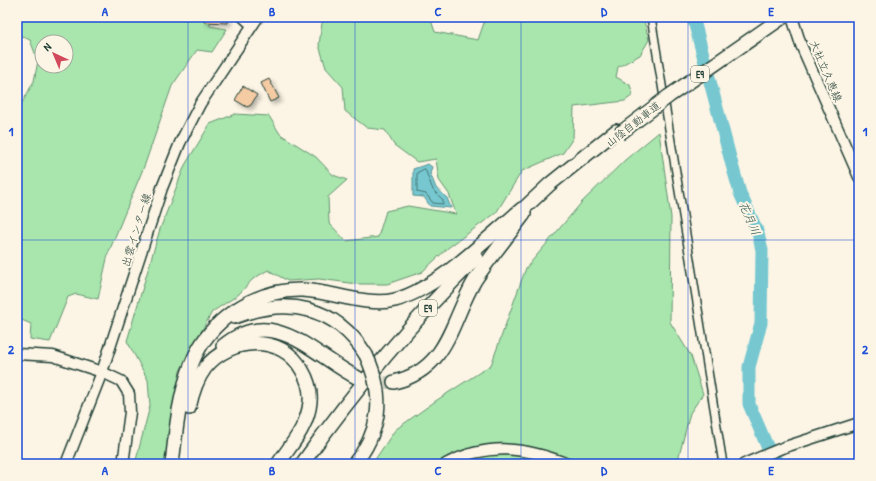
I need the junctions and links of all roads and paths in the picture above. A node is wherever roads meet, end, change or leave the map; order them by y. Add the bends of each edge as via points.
1 (241, 17) edge
2 (258, 17) edge
3 (651, 17) edge
4 (775, 17) edge
5 (783, 17) edge
6 (792, 17) edge
7 (252, 26) junction
8 (618, 133) junction
9 (859, 178) edge
10 (524, 211) junction
11 (217, 327) junction
12 (17, 354) edge
13 (205, 368) junction
14 (102, 372) junction
15 (364, 377) junction
16 (394, 382) tunnel mouth
17 (859, 424) edge
18 (66, 464) edge
19 (123, 464) edge
20 (172, 464) edge
21 (180, 464) edge
22 (278, 464) edge
23 (302, 464) edge
24 (354, 464) edge
25 (446, 464) edge
26 (568, 464) edge
27 (723, 464) edge
28 (744, 464) edge

1 - 7 street
2 - 7 main road, 出雲インター線
3 - 27 street
4 - 8 highway, 山陰自動車道 / E9 via 679,84
5 - 8 highway, 山陰自動車道 / E9, bridge
6 - 9 main road, 大社立久恵線
7 - 14 main road, 出雲インター線 via 200,104 180,143 162,188
8 - 10 highway, 山陰自動車道 / E9 via 550,184
10 - 11 highway via 444,274 416,292 393,300 371,301 323,292 279,292 247,303
10 - 15 highway, 山陰自動車道 / E9 via 446,288
10 - 16 highway via 484,266 435,358 418,374
11 - 20 highway via 203,342 192,362 178,416
11 - 24 highway, bridge via 232,318 262,308 290,306 314,311 339,323 358,342 376,381 377,415 365,449
12 - 14 main road via 53,356
13 - 15 highway via 233,338 256,331 270,331 295,338 338,367
13 - 21 highway via 193,392
13 - 22 highway via 229,349 253,343 275,346 293,357 300,366 310,389 309,409 301,429
14 - 18 main road, 出雲インター線
14 - 19 main road via 121,381 129,394 130,412
15 - 23 highway, E9
17 - 28 main road via 782,448
25 - 26 main road via 480,451 498,448 536,453

